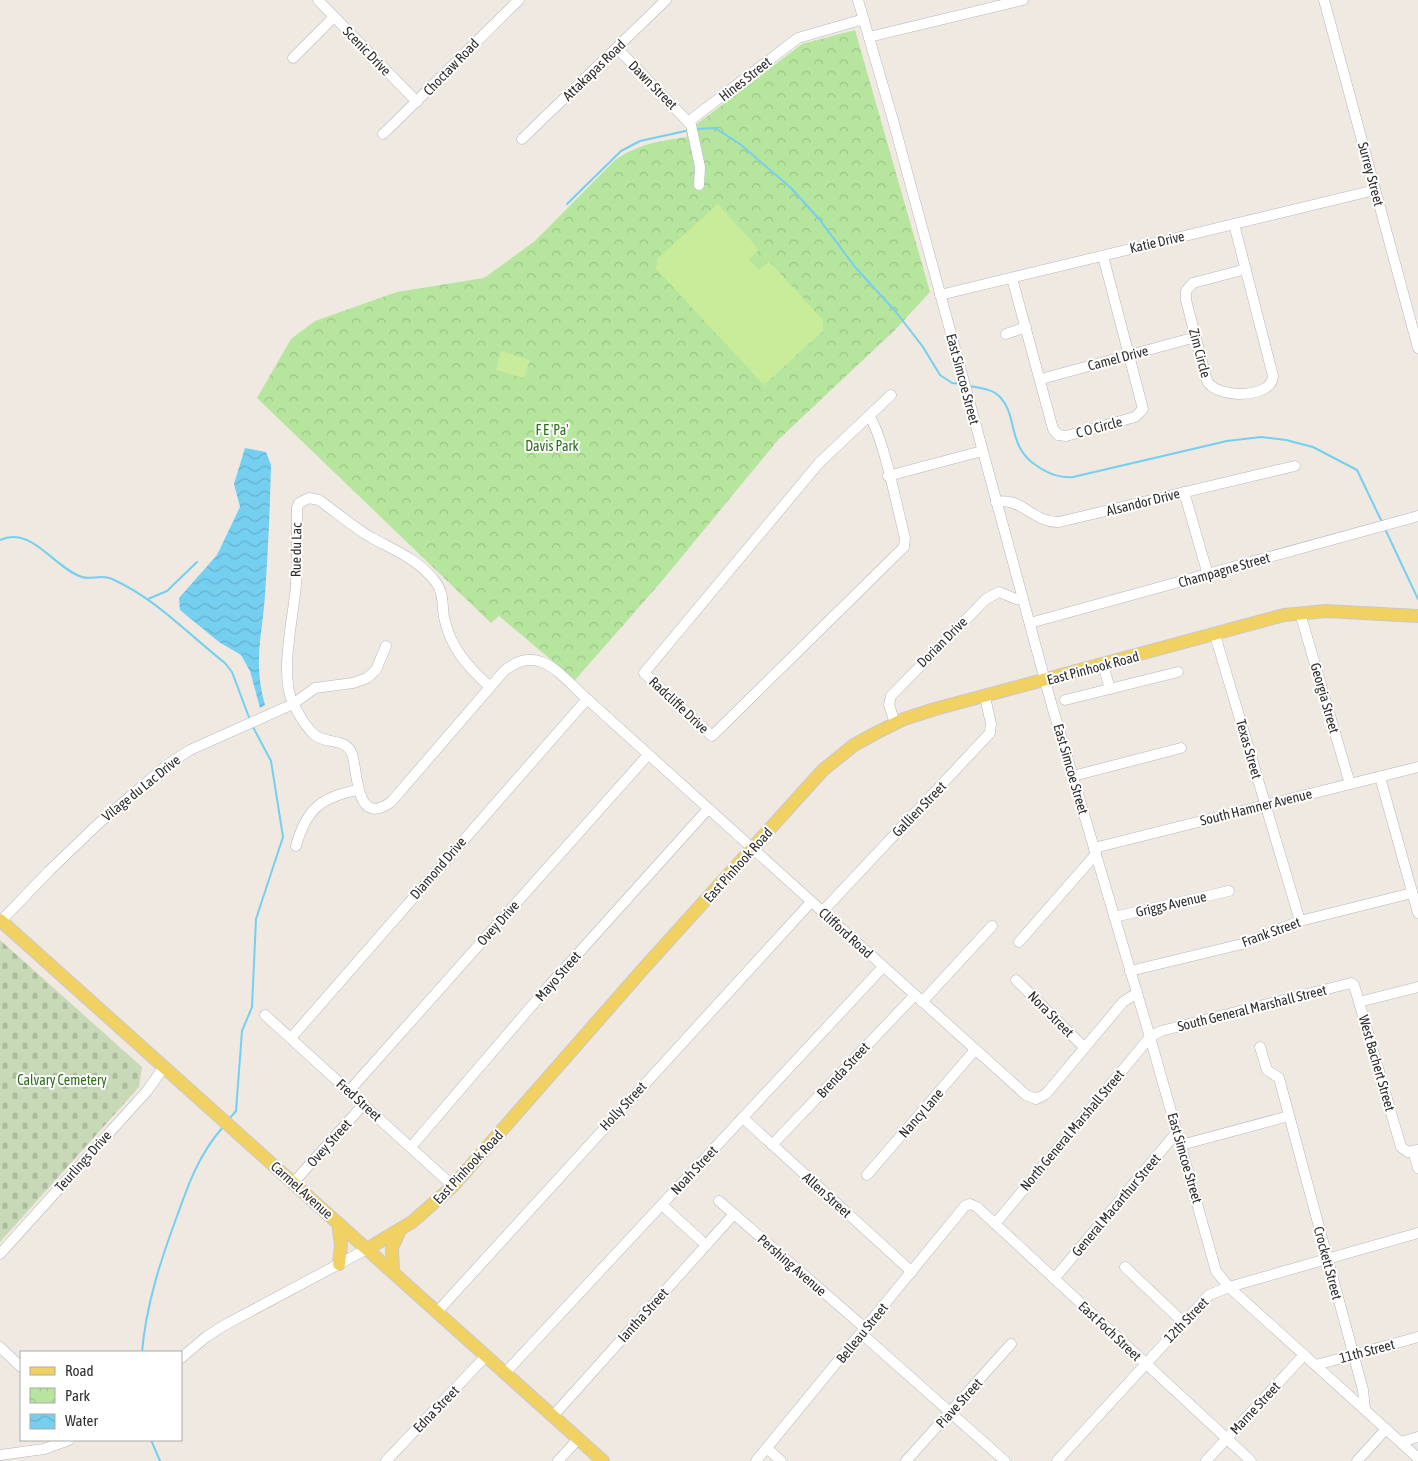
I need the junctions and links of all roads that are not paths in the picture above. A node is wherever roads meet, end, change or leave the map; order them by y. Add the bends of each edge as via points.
1 (318, 0) edge
2 (519, 0) edge
3 (666, 0) edge
4 (858, 0) edge
5 (1023, 0) edge
6 (1324, 0) edge
7 (334, 17) junction
8 (864, 19) junction
9 (869, 37) junction
10 (617, 48) junction
11 (294, 58) dead end
12 (416, 102) junction
13 (690, 123) junction
14 (383, 134) dead end
15 (522, 140) dead end
16 (699, 185) dead end
17 (1375, 190) junction
18 (1234, 224) junction
19 (1103, 256) junction
20 (1246, 269) junction
21 (1012, 278) junction
22 (940, 296) junction
23 (1026, 327) junction
24 (1006, 334) dead end
25 (1196, 337) junction
26 (1418, 348) edge
27 (1129, 354) junction
28 (1041, 379) junction
29 (891, 395) dead end
30 (868, 416) junction
31 (982, 451) junction
32 (1295, 466) dead end
33 (888, 476) junction
34 (1184, 492) junction
35 (996, 502) junction
36 (1418, 516) edge
37 (1208, 575) junction
38 (1023, 599) junction
39 (1300, 613) junction
40 (1418, 616) edge
41 (1030, 623) junction
42 (1215, 635) junction
43 (386, 646) dead end
44 (1103, 665) junction
45 (1178, 672) dead end
46 (1046, 681) junction
47 (489, 686) junction
48 (1110, 690) junction
49 (985, 697) junction
50 (587, 699) junction
51 (1065, 700) dead end
52 (293, 704) junction
53 (896, 723) junction
54 (1181, 748) dead end
55 (648, 755) junction
56 (1418, 767) edge
57 (1073, 776) junction
58 (1380, 776) junction
59 (1350, 784) junction
60 (358, 790) junction
61 (1265, 805) junction
62 (708, 809) junction
63 (296, 846) dead end
64 (753, 850) junction
65 (1095, 851) junction
66 (1229, 890) dead end
67 (1412, 893) junction
68 (811, 902) junction
69 (822, 912) junction
70 (1418, 913) edge
71 (1114, 917) junction
72 (1, 920) edge
73 (1300, 921) junction
74 (992, 926) dead end
75 (1018, 942) dead end
76 (883, 967) junction
77 (1130, 971) junction
78 (1016, 980) dead end
79 (1354, 985) joint
80 (1418, 987) edge
81 (1137, 993) junction
82 (918, 999) junction
83 (1359, 1002) junction
84 (265, 1015) dead end
85 (1150, 1037) junction
86 (291, 1038) junction
87 (1260, 1047) dead end
88 (1085, 1048) junction
89 (975, 1050) junction
90 (164, 1067) junction
91 (349, 1091) junction
92 (364, 1104) junction
93 (1289, 1116) junction
94 (743, 1118) junction
95 (1177, 1132) junction
96 (772, 1146) junction
97 (1181, 1146) junction
98 (410, 1147) junction
99 (1415, 1150) edge
100 (1418, 1168) edge
101 (867, 1175) dead end
102 (294, 1182) junction
103 (453, 1186) junction
104 (719, 1200) dead end
105 (968, 1205) joint
106 (662, 1206) junction
107 (734, 1214) junction
108 (338, 1223) junction
109 (995, 1224) junction
110 (400, 1230) junction
111 (1418, 1233) edge
112 (706, 1245) junction
113 (367, 1248) junction
114 (0, 1254) edge
115 (1327, 1258) junction
116 (339, 1264) junction
117 (1125, 1267) dead end
118 (394, 1271) junction
119 (912, 1272) junction
120 (1054, 1279) junction
121 (1229, 1287) junction
122 (437, 1312) junction
123 (1183, 1322) junction
124 (864, 1332) junction
125 (1418, 1337) edge
126 (1012, 1344) dead end
127 (0, 1347) edge
128 (1304, 1355) junction
129 (1354, 1355) junction
130 (486, 1356) junction
131 (182, 1357) edge
132 (1145, 1364) junction
133 (20, 1365) edge
134 (1316, 1365) junction
135 (505, 1373) junction
136 (1365, 1410) junction
137 (950, 1412) junction
138 (553, 1416) junction
139 (1386, 1429) junction
140 (1418, 1437) edge
141 (578, 1439) junction
142 (1226, 1439) junction
143 (67, 1441) edge
144 (1401, 1442) junction
145 (767, 1448) junction
146 (0, 1455) edge
147 (1418, 1458) edge
148 (386, 1461) edge
149 (558, 1461) edge
150 (603, 1461) edge
151 (756, 1461) edge
152 (781, 1461) edge
153 (906, 1461) edge
154 (1005, 1461) edge
155 (1057, 1461) edge
156 (1206, 1461) edge
157 (1252, 1461) edge
158 (1357, 1461) edge

1 - 7 street, Scenic Drive
2 - 12 street, Choctaw Road
3 - 10 street, Attakapas Road
4 - 8 street, East Simcoe Street
5 - 9 street
6 - 17 street, Surrey Street
7 - 11 street
7 - 12 street, Scenic Drive
8 - 9 street, East Simcoe Street
8 - 13 street, Hines Street via 798,38
9 - 22 street, East Simcoe Street
10 - 13 street, Dawn Street
10 - 15 street, Attakapas Road
12 - 14 street, Choctaw Road
13 - 16 street via 700,167
17 - 18 street, Katie Drive
17 - 26 street, Surrey Street
18 - 19 street, Katie Drive
18 - 20 street, Zim Circle
19 - 21 street, Katie Drive
19 - 27 street, C O Circle
20 - 25 street, Zim Circle via 1193,282 1187,288 1186,300
20 - 25 street, Zim Circle via 1273,371 1271,384 1259,392 1226,394 1215,390 1207,381
21 - 22 street, Katie Drive
21 - 23 street, C O Circle
22 - 31 street, East Simcoe Street
23 - 24 street
23 - 28 street, C O Circle
25 - 27 street, Camel Drive
27 - 28 street, Camel Drive
27 - 28 street, C O Circle via 1143,405 1141,413 1135,417 1060,436 1053,429
29 - 30 street, Radcliffe Drive
30 - 33 street, Radcliffe Drive via 874,425
30 - 33 street, Radcliffe Drive via 819,463 644,673 712,736 902,550 905,538
31 - 33 street
31 - 35 street, East Simcoe Street
32 - 34 street, Alsandor Drive
34 - 35 street, Alsandor Drive via 1055,522 1038,518 1014,502
34 - 37 street
35 - 38 street, East Simcoe Street
36 - 37 street, Champagne Street
37 - 41 street, Champagne Street
38 - 41 street, East Simcoe Street
38 - 53 street, Dorian Drive via 999,592 986,599 891,696 890,710
39 - 40 main road, East Pinhook Road via 1326,611
39 - 42 main road, East Pinhook Road via 1259,621
39 - 59 street, Georgia Street
41 - 46 street, East Simcoe Street
42 - 44 main road, East Pinhook Road
42 - 61 street, Texas Street
43 - 52 street, Vilage du Lac Drive via 372,674 354,683 315,688
44 - 46 main road, East Pinhook Road
44 - 48 street
45 - 48 street
46 - 49 main road, East Pinhook Road
46 - 57 street, East Simcoe Street
47 - 50 street, Clifford Road via 520,660 534,658 548,665
47 - 52 street, Rue du Lac via 466,665 455,649 444,617 442,594 428,573 410,557 371,537 319,500 309,498 297,508 296,581 287,660
47 - 60 street via 390,802 383,807 369,806
48 - 51 street
49 - 53 main road, East Pinhook Road
49 - 69 street, Gallien Street via 990,733
50 - 55 street, Clifford Road
50 - 86 street, Diamond Drive
52 - 60 street, Rue du Lac via 317,736 348,747 354,759
52 - 72 street, Vilage du Lac Drive via 190,750 167,764 49,870
53 - 64 main road, East Pinhook Road via 854,745 823,770
54 - 57 street
55 - 62 street, Clifford Road
55 - 91 street, Ovey Drive
56 - 58 street, South Hamner Avenue
57 - 65 street, East Simcoe Street
58 - 59 street, South Hamner Avenue
58 - 67 street
59 - 61 street, South Hamner Avenue
60 - 63 street via 335,795 317,806 302,824
61 - 65 street, South Hamner Avenue
61 - 73 street, Texas Street
62 - 64 street, Clifford Road
62 - 98 street, Mayo Street
64 - 68 street, Clifford Road
64 - 103 main road, East Pinhook Road via 644,968
65 - 71 street, East Simcoe Street
65 - 75 street
66 - 71 street, Griggs Avenue
67 - 70 street
67 - 73 street, Frank Street
68 - 69 street, Clifford Road
68 - 122 street, Holly Street
69 - 76 street, Clifford Road
71 - 77 street, East Simcoe Street
72 - 90 main road, Carmel Avenue
73 - 77 street, Frank Street via 1242,944
74 - 82 street, Brenda Street
76 - 82 street, Clifford Road
76 - 94 street, Noah Street
77 - 81 street, East Simcoe Street
78 - 88 street, Nora Street
79 - 83 street, West Bachert Street
79 - 85 street, South General Marshall Street via 1351,982 1161,1031
80 - 83 street
81 - 85 street, East Simcoe Street
81 - 88 street, Clifford Road via 1123,1002
82 - 89 street, Clifford Road
82 - 96 street, Brenda Street
83 - 99 street, West Bachert Street via 1399,1142 1404,1150
84 - 86 street, Fred Street
85 - 95 street, East Simcoe Street
85 - 109 street, North General Marshall Street
86 - 91 street, Fred Street
87 - 93 street, Crockett Street via 1267,1070 1279,1078
88 - 89 street, Clifford Road via 1052,1089 1036,1099 1018,1089
89 - 101 street, Nancy Lane
90 - 102 main road, Carmel Avenue
90 - 114 street, Teurlings Drive via 147,1091
91 - 92 street, Fred Street
92 - 98 street, Fred Street
92 - 102 street, Ovey Street
93 - 97 street
93 - 115 street, Crockett Street
94 - 96 street, Allen Street
94 - 106 street, Noah Street
95 - 97 street, East Simcoe Street
95 - 120 street, General Macarthur Street
96 - 119 street, Allen Street
97 - 121 street, East Simcoe Street via 1210,1255 1216,1271
98 - 103 street, Fred Street
99 - 100 street
102 - 108 main road, Carmel Avenue
103 - 110 main road, East Pinhook Road
104 - 107 street, Pershing Avenue
105 - 109 street, East Foch Street via 977,1206
105 - 119 street, Belleau Street
106 - 112 street
106 - 135 street, Noah Street
107 - 112 street, Iantha Street
107 - 124 street, Pershing Avenue
108 - 113 main road, Carmel Avenue
108 - 116 main road
109 - 120 street, East Foch Street
110 - 113 main road, East Pinhook Road
110 - 118 main road via 392,1248
111 - 115 street, 12th Street
112 - 138 street, Iantha Street
113 - 116 street, East Pinhook Road
113 - 118 main road, Carmel Avenue
115 - 121 street, 12th Street
115 - 129 street, Crockett Street
116 - 131 street, East Pinhook Road via 223,1326
117 - 123 street
118 - 122 main road, Carmel Avenue
119 - 124 street, Belleau Street
120 - 132 street, East Foch Street
121 - 123 street, 12th Street via 1210,1295
121 - 128 street, East Simcoe Street
122 - 130 main road, Carmel Avenue
123 - 132 street, 12th Street
124 - 137 street, Pershing Avenue
124 - 145 street, Belleau Street
125 - 129 street, 11th Street
126 - 137 street, Piave Street
127 - 133 street
128 - 134 street, East Simcoe Street
128 - 142 street, Marne Street
129 - 134 street, 11th Street
129 - 136 street, Crockett Street via 1364,1390
130 - 135 main road, Carmel Avenue
130 - 148 street, Edna Street
132 - 142 street, East Foch Street
132 - 155 street, 12th Street
134 - 136 street, East Simcoe Street
135 - 138 main road, Carmel Avenue
136 - 139 street, East Simcoe Street
137 - 153 street, Piave Street
137 - 154 street, Pershing Avenue
138 - 141 main road, Carmel Avenue
139 - 144 street, East Simcoe Street
139 - 158 street
140 - 144 street
141 - 149 street
141 - 150 main road, Carmel Avenue
142 - 156 street, Marne Street
142 - 157 street, East Foch Street
143 - 146 street via 44,1449
144 - 147 street, East Simcoe Street
145 - 151 street, Belleau Street
145 - 152 street

